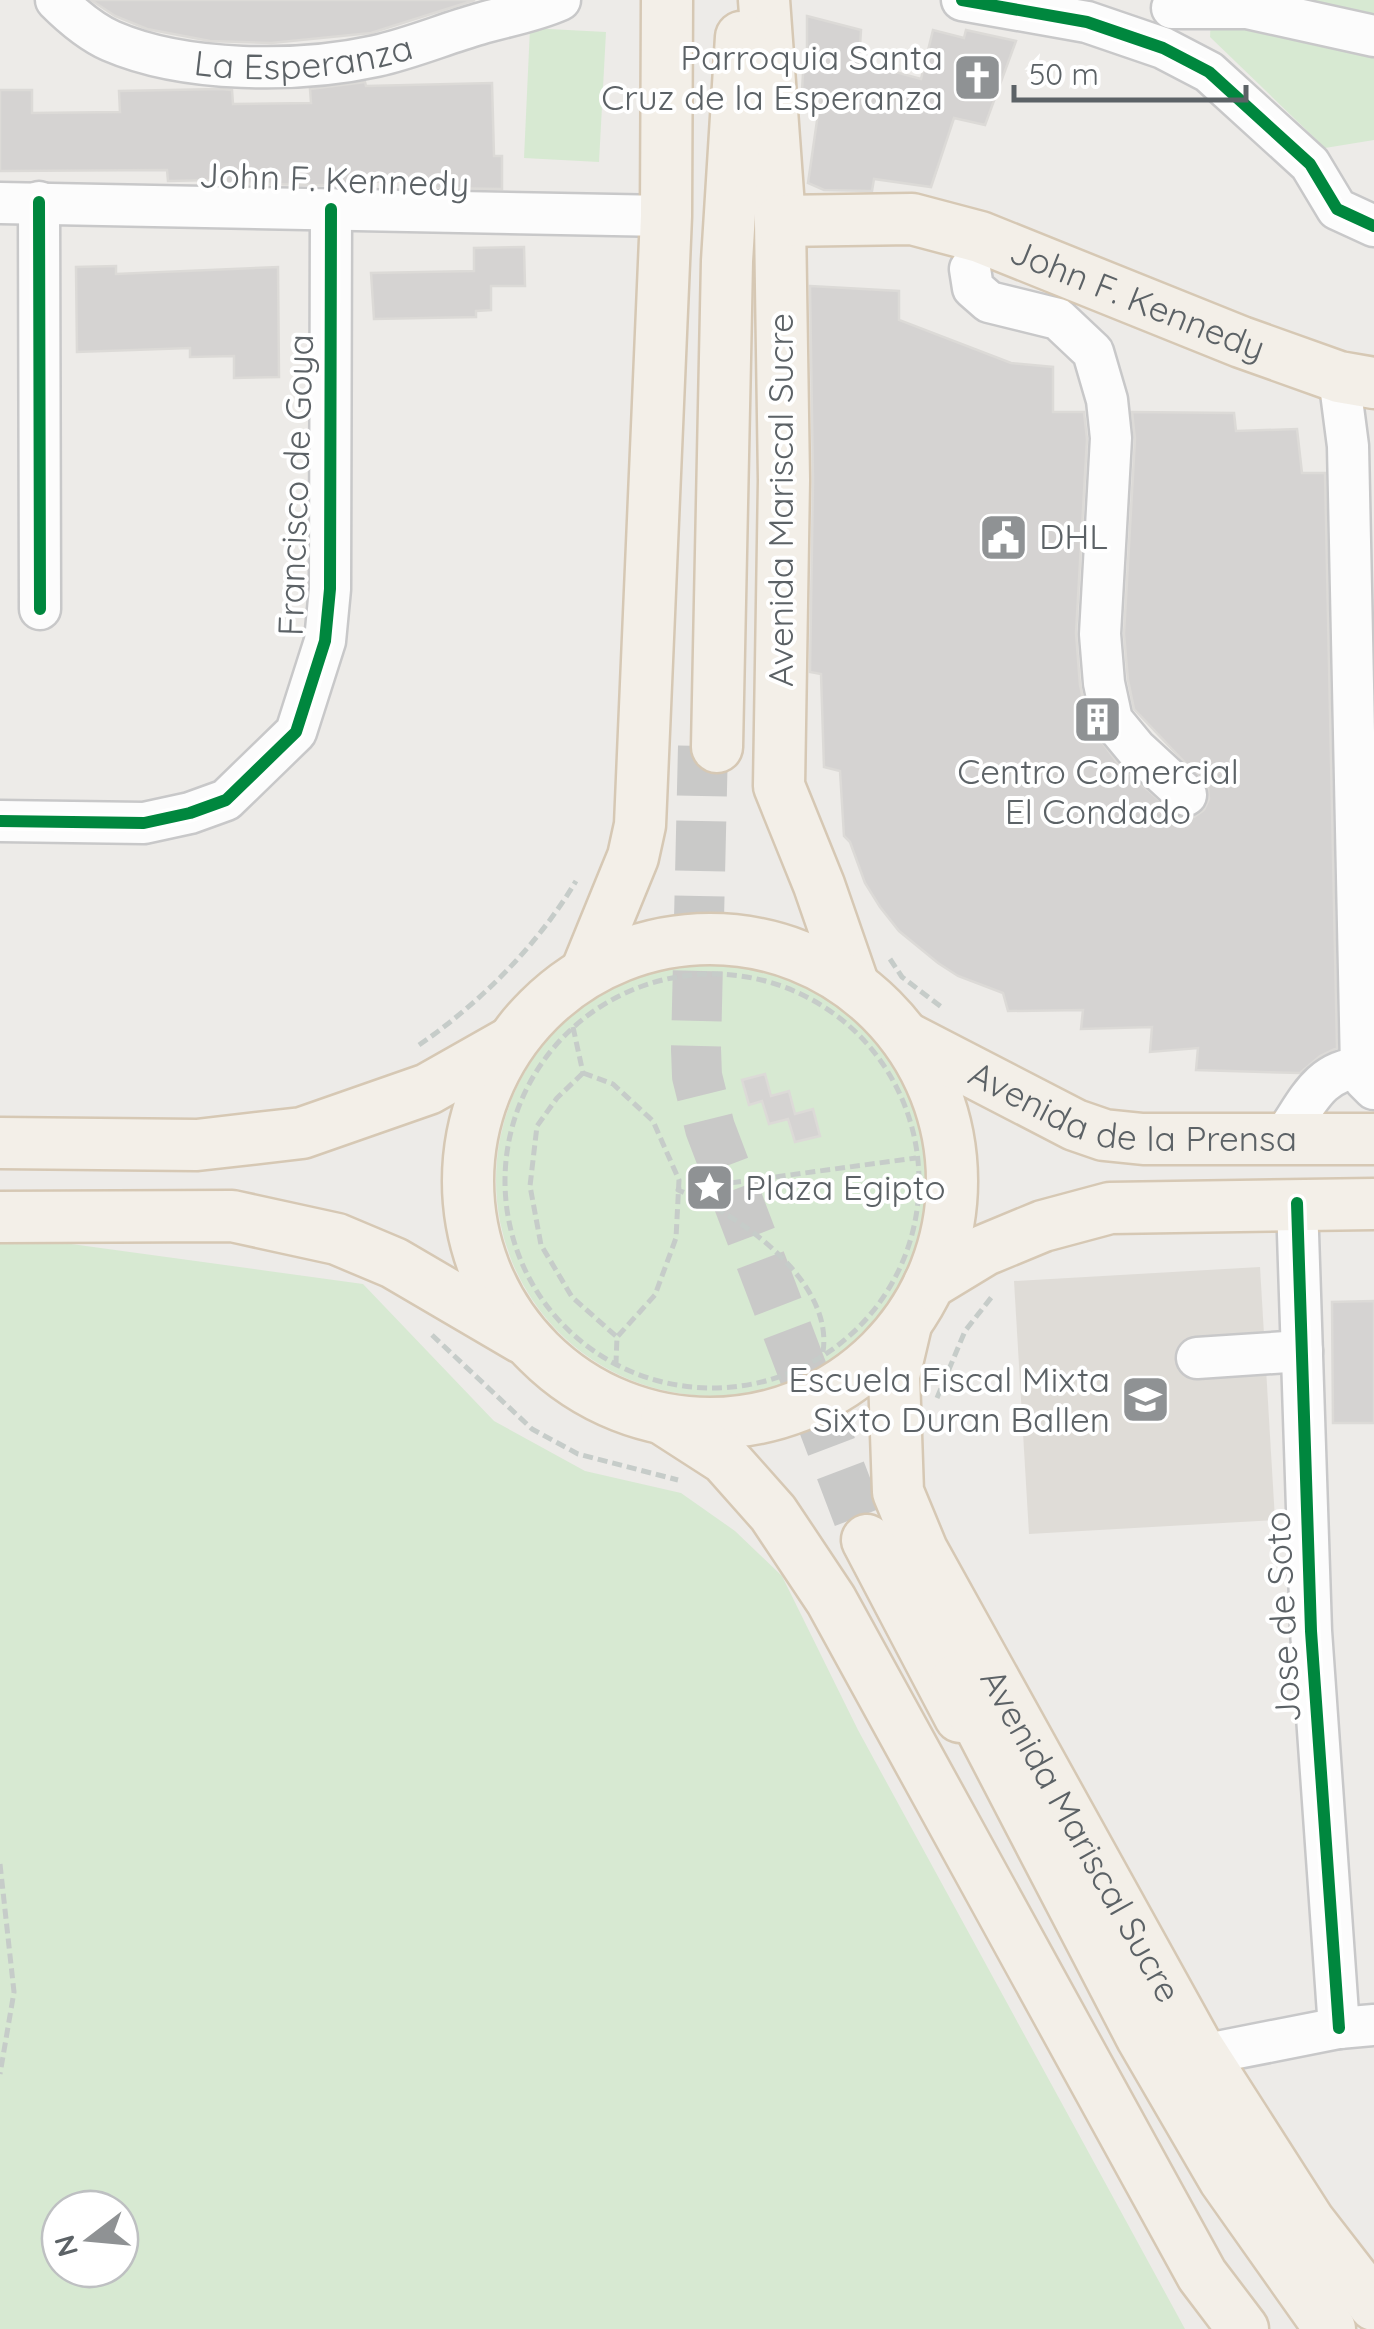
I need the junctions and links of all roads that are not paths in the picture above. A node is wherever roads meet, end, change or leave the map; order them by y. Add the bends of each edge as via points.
1 (56, 0) edge
2 (560, 0) edge
3 (667, 0) edge
4 (697, 0) edge
5 (742, 0) edge
6 (764, 0) edge
7 (962, 0) edge
8 (1172, 4) edge
9 (1374, 36) edge
10 (1163, 48) junction
11 (20, 203) edge
12 (331, 209) junction
13 (666, 216) junction
14 (780, 222) junction
15 (1374, 226) edge
16 (973, 260) junction
17 (1356, 380) edge
18 (1374, 412) edge
19 (1360, 455) junction
20 (40, 608) dead end
21 (1186, 795) dead end
22 (0, 821) edge
23 (586, 972) junction
24 (854, 986) junction
25 (905, 1037) junction
26 (511, 1042) junction
27 (1367, 1078) edge
28 (1282, 1139) junction
29 (1374, 1140) edge
30 (0, 1143) edge
31 (1297, 1203) junction
32 (1374, 1204) edge
33 (0, 1217) edge
34 (918, 1305) junction
35 (530, 1342) junction
36 (1302, 1351) junction
37 (1197, 1358) dead end
38 (664, 1420) junction
39 (1357, 2026) edge
40 (1202, 2054) junction
41 (1374, 2305) edge
42 (1243, 2329) edge
43 (1305, 2329) edge
44 (1330, 2329) edge

1 - 2 street, La Esperanza via 109,40 159,56 232,66 306,66 428,43
3 - 13 main road
4 - 5 main road, Avenida Mariscal Sucre via 708,274 710,746
6 - 14 main road, Avenida Mariscal Sucre
7 - 10 street via 1087,22
8 - 9 street via 1247,8
8 - 10 street
10 - 15 street via 1210,72 1310,164 1337,208
11 - 12 street, John F. Kennedy
11 - 20 street
12 - 13 street, John F. Kennedy
12 - 22 street, Francisco de Goya via 330,589 325,641 296,732 226,800 190,813 144,823
13 - 23 main road via 640,826
14 - 16 main road, John F. Kennedy via 912,220
14 - 24 main road, Avenida Mariscal Sucre via 778,786
16 - 17 main road, John F. Kennedy
16 - 21 street via 973,288 990,302 1058,319 1093,352 1111,438 1100,634 1104,683 1112,720
17 - 19 street
18 - 19 street
19 - 27 street
23 - 24 main road via 640,948 698,938 753,942 806,958
23 - 26 main road via 545,1003
24 - 25 main road
25 - 28 main road, Avenida de la Prensa via 1104,1135
25 - 34 main road via 931,1082 947,1132 952,1183 946,1235
26 - 30 main road via 428,1089 302,1133 197,1144
26 - 35 main road via 486,1090 472,1142 469,1195 485,1265
27 - 28 street via 1345,1068 1326,1077
28 - 29 main road, Avenida de la Prensa
31 - 32 main road, Avenida de la Prensa
31 - 34 main road, Avenida de la Prensa via 1110,1208 1042,1226 985,1250
31 - 36 street, Jose de Soto
33 - 35 main road via 232,1216 337,1238 394,1263
34 - 38 main road via 876,1360 799,1408 710,1424
34 - 40 main road, Avenida Mariscal Sucre via 894,1376 898,1492 950,1605
35 - 38 main road via 569,1378 614,1404
36 - 37 street
36 - 39 street, Jose de Soto via 1312,1631
38 - 42 main road via 725,1459 773,1513 831,1600 1202,2276
39 - 40 street
40 - 41 main road, Avenida Mariscal Sucre via 1309,2221
43 - 44 main road, Avenida Mariscal Sucre via 1242,2243 1135,2053 873,1536 1142,2038 1224,2179

